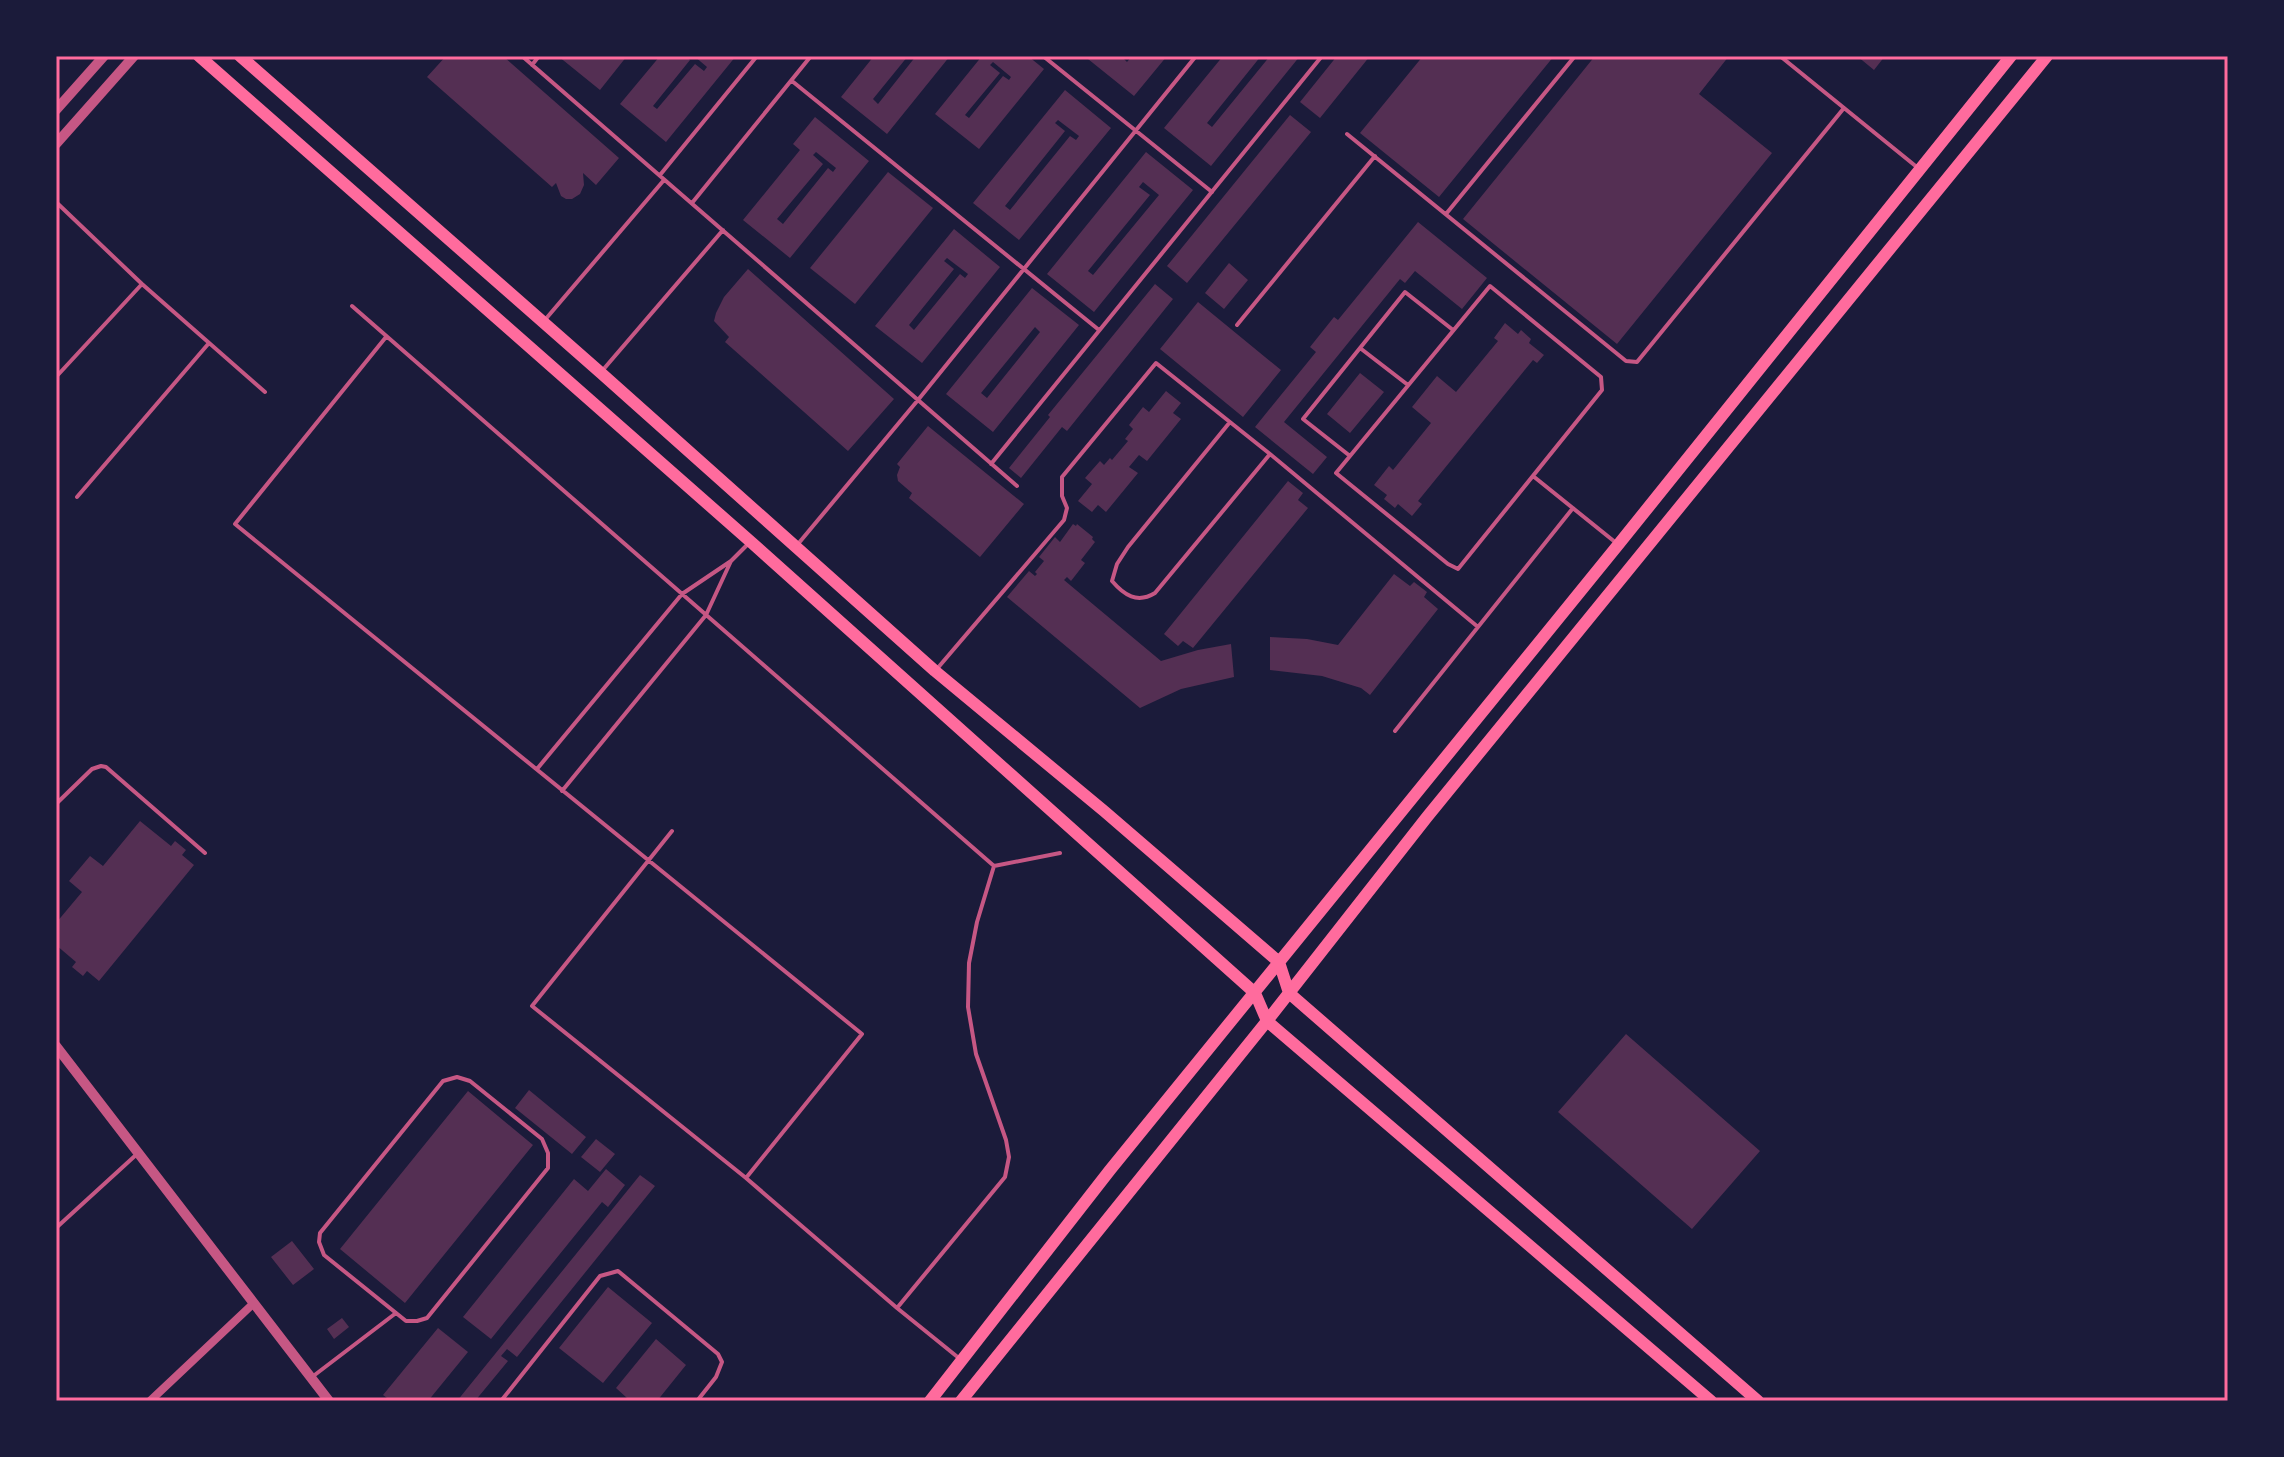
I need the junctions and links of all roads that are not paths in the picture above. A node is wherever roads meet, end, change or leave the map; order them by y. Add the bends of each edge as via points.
1 (104, 56) edge
2 (134, 56) edge
3 (199, 56) edge
4 (240, 56) edge
5 (522, 56) edge
6 (539, 56) edge
7 (757, 56) edge
8 (811, 56) edge
9 (1043, 56) edge
10 (1196, 56) edge
11 (1322, 56) edge
12 (1575, 56) edge
13 (1780, 56) edge
14 (2011, 56) edge
15 (2047, 56) edge
16 (532, 65) junction
17 (792, 81) junction
18 (1844, 108) junction
19 (56, 110) edge
20 (1136, 131) junction
21 (1347, 134) dead end
22 (56, 144) edge
23 (1375, 156) junction
24 (1920, 169) junction
25 (662, 178) junction
26 (1212, 192) junction
27 (56, 202) edge
28 (691, 203) junction
29 (1446, 214) junction
30 (723, 230) junction
31 (1024, 269) junction
32 (142, 284) junction
33 (352, 306) dead end
34 (543, 322) junction
35 (1237, 325) dead end
36 (1099, 330) junction
37 (1453, 330) junction
38 (387, 336) junction
39 (209, 343) junction
40 (1360, 348) junction
41 (601, 373) junction
42 (56, 377) edge
43 (1408, 385) junction
44 (265, 392) dead end
45 (918, 400) junction
46 (1231, 422) junction
47 (1270, 454) junction
48 (1350, 456) junction
49 (991, 464) junction
50 (1533, 476) junction
51 (1017, 486) dead end
52 (77, 497) dead end
53 (1573, 508) junction
54 (751, 542) junction
55 (1618, 545) junction
56 (795, 547) junction
57 (731, 561) junction
58 (682, 594) junction
59 (706, 615) junction
60 (1478, 627) junction
61 (935, 671) junction
62 (1395, 731) dead end
63 (536, 770) junction
64 (562, 791) junction
65 (56, 804) edge
66 (672, 831) dead end
67 (205, 853) dead end
68 (1060, 853) dead end
69 (648, 861) junction
70 (994, 866) junction
71 (1279, 962) junction
72 (1255, 993) junction
73 (1289, 993) junction
74 (1267, 1021) junction
75 (56, 1046) edge
76 (138, 1153) junction
77 (746, 1178) junction
78 (56, 1228) edge
79 (254, 1303) junction
80 (897, 1308) junction
81 (396, 1313) junction
82 (962, 1361) junction
83 (311, 1378) junction
84 (150, 1401) edge
85 (329, 1401) edge
86 (501, 1401) edge
87 (697, 1401) edge
88 (930, 1401) edge
89 (961, 1401) edge
90 (1711, 1401) edge
91 (1758, 1401) edge

1 - 19 street
2 - 22 street
3 - 54 main road
4 - 34 main road
5 - 16 lane
6 - 16 lane
7 - 25 lane
8 - 17 lane
9 - 20 lane
10 - 20 lane
11 - 26 lane
12 - 29 lane
13 - 18 lane
14 - 24 main road
15 - 73 main road
16 - 25 lane
17 - 28 lane
17 - 31 lane
18 - 24 lane
18 - 29 lane via 1637,362 1626,361
20 - 26 lane
20 - 31 lane
21 - 23 lane
23 - 29 lane
23 - 35 lane
24 - 55 main road
25 - 28 lane
25 - 34 lane
26 - 36 lane
27 - 32 lane
28 - 30 lane
30 - 41 lane
30 - 45 lane
31 - 36 lane
31 - 45 lane
32 - 39 lane
32 - 42 lane
33 - 38 lane
34 - 41 main road
36 - 49 lane
37 - 40 lane via 1405,292
37 - 43 lane
37 - 50 lane via 1490,286 1601,377 1602,390
38 - 58 lane
38 - 63 lane via 235,524
39 - 44 lane
39 - 52 lane
40 - 43 lane
40 - 48 lane via 1303,419
41 - 56 main road
43 - 48 lane
45 - 49 lane
45 - 56 lane
46 - 47 lane
46 - 47 lane via 1117,564 1112,581 1128,596 1140,599 1155,593
46 - 61 lane via 1156,363 1062,477 1064,520
47 - 60 lane
48 - 50 lane via 1336,473 1458,569
49 - 51 lane
50 - 53 lane
53 - 55 lane
53 - 60 lane
54 - 57 lane
54 - 72 main road
55 - 71 main road
56 - 61 main road
57 - 58 lane
57 - 59 lane
58 - 59 lane
58 - 63 lane
59 - 64 lane
59 - 70 lane
60 - 62 lane
61 - 71 main road
63 - 64 lane
64 - 69 lane
65 - 67 lane via 92,769 106,767
66 - 69 lane
68 - 70 lane
69 - 77 lane via 862,1034
69 - 77 lane via 532,1006
70 - 80 lane via 969,963 968,1007 976,1054 1006,1140 1005,1177
71 - 72 main road
71 - 73 main road
72 - 74 main road
72 - 82 main road
73 - 74 main road
73 - 91 main road
74 - 89 main road
74 - 90 main road
75 - 76 street
76 - 78 lane
76 - 79 street
77 - 80 lane
79 - 83 street
79 - 84 street
80 - 82 lane
81 - 81 lane via 324,1255 320,1233 443,1081 457,1077 470,1081 542,1139 548,1168 427,1318 406,1321
81 - 83 lane
82 - 88 main road
83 - 85 street
86 - 87 lane via 600,1276 618,1271 718,1354 722,1362 716,1377

